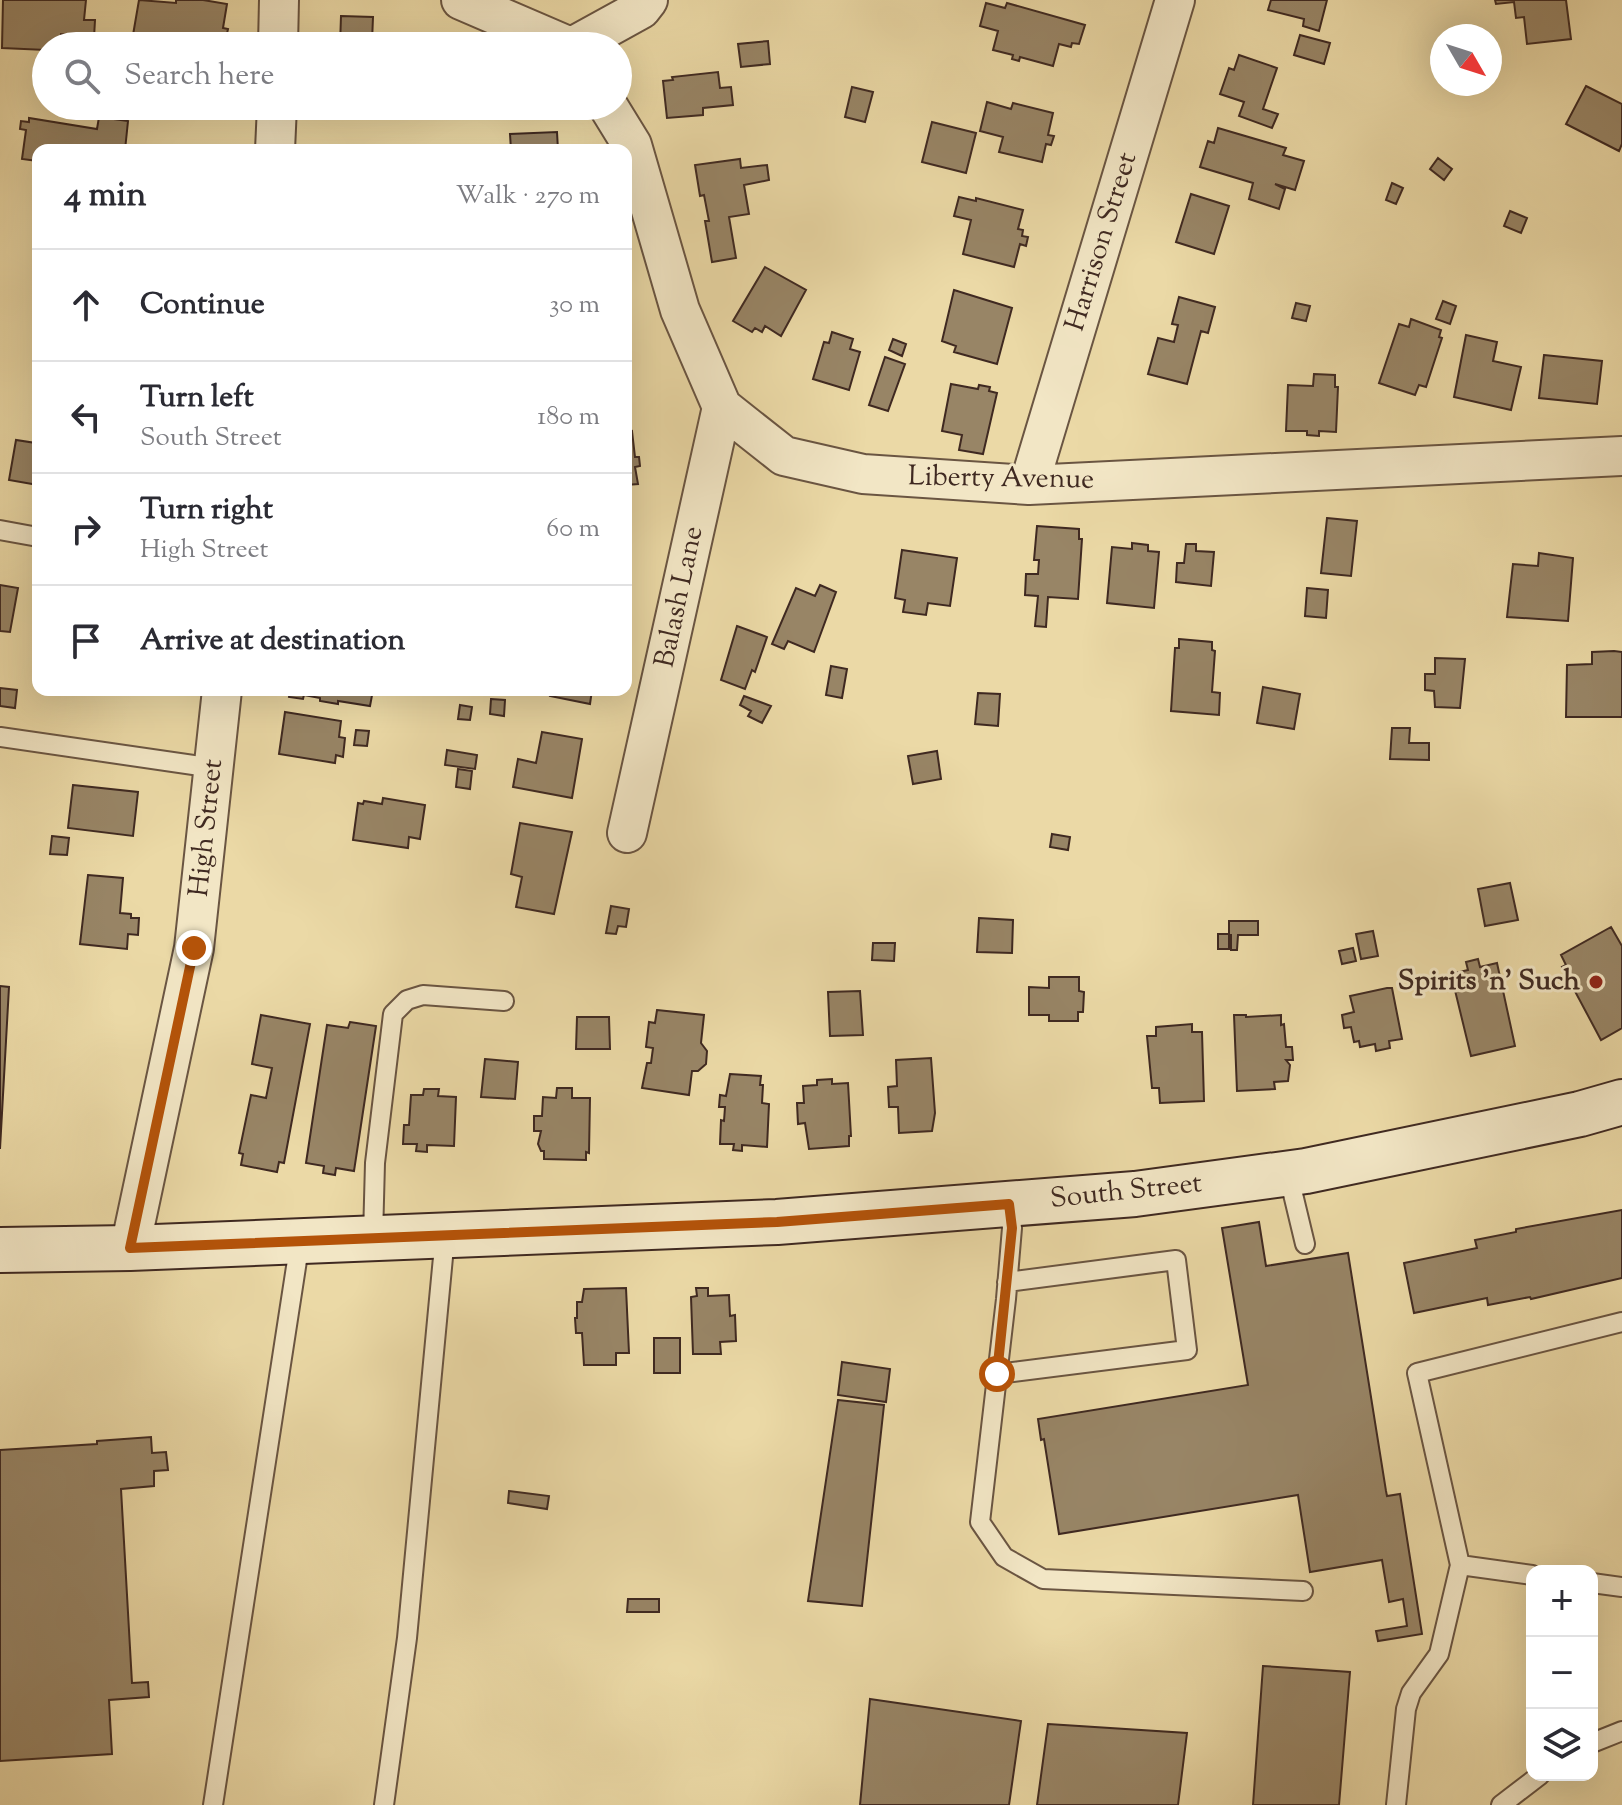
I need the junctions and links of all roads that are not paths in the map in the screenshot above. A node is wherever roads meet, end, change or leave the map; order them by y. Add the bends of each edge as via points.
1 (279, 0) edge
2 (461, 0) edge
3 (648, 0) edge
4 (1175, 0) edge
5 (278, 32) edge
6 (538, 32) edge
7 (597, 32) edge
8 (276, 120) edge
9 (617, 120) edge
10 (275, 144) edge
11 (631, 144) edge
12 (632, 145) edge
13 (722, 407) junction
14 (1622, 456) edge
15 (1029, 485) junction
16 (0, 530) edge
17 (32, 536) edge
18 (221, 696) edge
19 (0, 737) edge
20 (214, 768) junction
21 (627, 833) dead end
22 (504, 1001) dead end
23 (1622, 1102) edge
24 (1291, 1173) junction
25 (1009, 1204) junction
26 (445, 1236) junction
27 (373, 1237) junction
28 (300, 1241) junction
29 (1305, 1244) dead end
30 (130, 1248) junction
31 (0, 1250) edge
32 (1007, 1282) junction
33 (1622, 1322) edge
34 (997, 1374) junction
35 (1460, 1565) junction
36 (1526, 1574) edge
37 (1598, 1584) edge
38 (1622, 1587) edge
39 (1303, 1591) dead end
40 (1622, 1731) edge
41 (1598, 1741) edge
42 (1532, 1781) edge
43 (213, 1805) edge
44 (384, 1805) edge
45 (1396, 1805) edge
46 (1501, 1805) edge

1 - 5 street
2 - 6 street
3 - 7 street
4 - 15 street, Harrison Street
8 - 10 street
9 - 11 street, Liberty Avenue
12 - 13 street, Liberty Avenue via 680,310
13 - 15 street, Liberty Avenue via 784,456 863,474
13 - 21 street, Balash Lane
14 - 15 street, Liberty Avenue
16 - 17 lane
18 - 20 street, High Street
19 - 20 lane
20 - 30 street, High Street via 194,948
22 - 27 lane via 423,995 407,1000 393,1014 375,1163
23 - 24 main road, South Street
24 - 25 main road, South Street
24 - 29 lane
25 - 26 main road, South Street via 808,1221
25 - 32 lane
26 - 27 main road, South Street
26 - 44 lane via 407,1638
27 - 28 main road, South Street
28 - 30 main road, South Street
28 - 43 lane
30 - 31 main road, South Street
32 - 34 lane
32 - 34 lane via 1176,1260 1187,1350
33 - 35 lane via 1417,1373
34 - 39 lane via 980,1522 1004,1557 1043,1579
35 - 36 lane
35 - 45 lane via 1439,1654 1406,1709
37 - 38 lane
40 - 41 lane
42 - 46 lane

